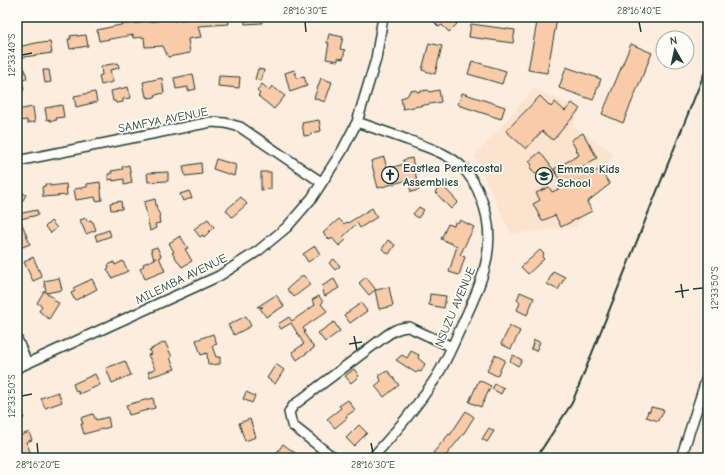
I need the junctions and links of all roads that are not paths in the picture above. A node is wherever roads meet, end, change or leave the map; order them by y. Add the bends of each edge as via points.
1 (383, 17) edge
2 (357, 122) junction
3 (17, 161) edge
4 (321, 182) junction
5 (17, 339) edge
6 (452, 347) junction
7 (27, 363) junction
8 (17, 368) edge
9 (708, 374) edge
10 (334, 458) edge
11 (372, 458) edge
12 (680, 458) edge

1 - 2 street, MILEMBA AVENUE via 376,59
2 - 4 street, MILEMBA AVENUE via 342,151
2 - 6 street, NSUZU AVENUE via 447,156 462,166 479,192 485,207 490,242 483,275
3 - 4 street, SAMFYA AVENUE via 211,122 225,122 240,126
4 - 7 street, MILEMBA AVENUE via 312,198 287,227 258,251 220,276
5 - 7 street
6 - 10 street via 409,327 396,329 294,405 289,412 292,425
6 - 11 street, NSUZU AVENUE via 430,386 410,414
7 - 8 street, MILEMBA AVENUE
9 - 12 street

